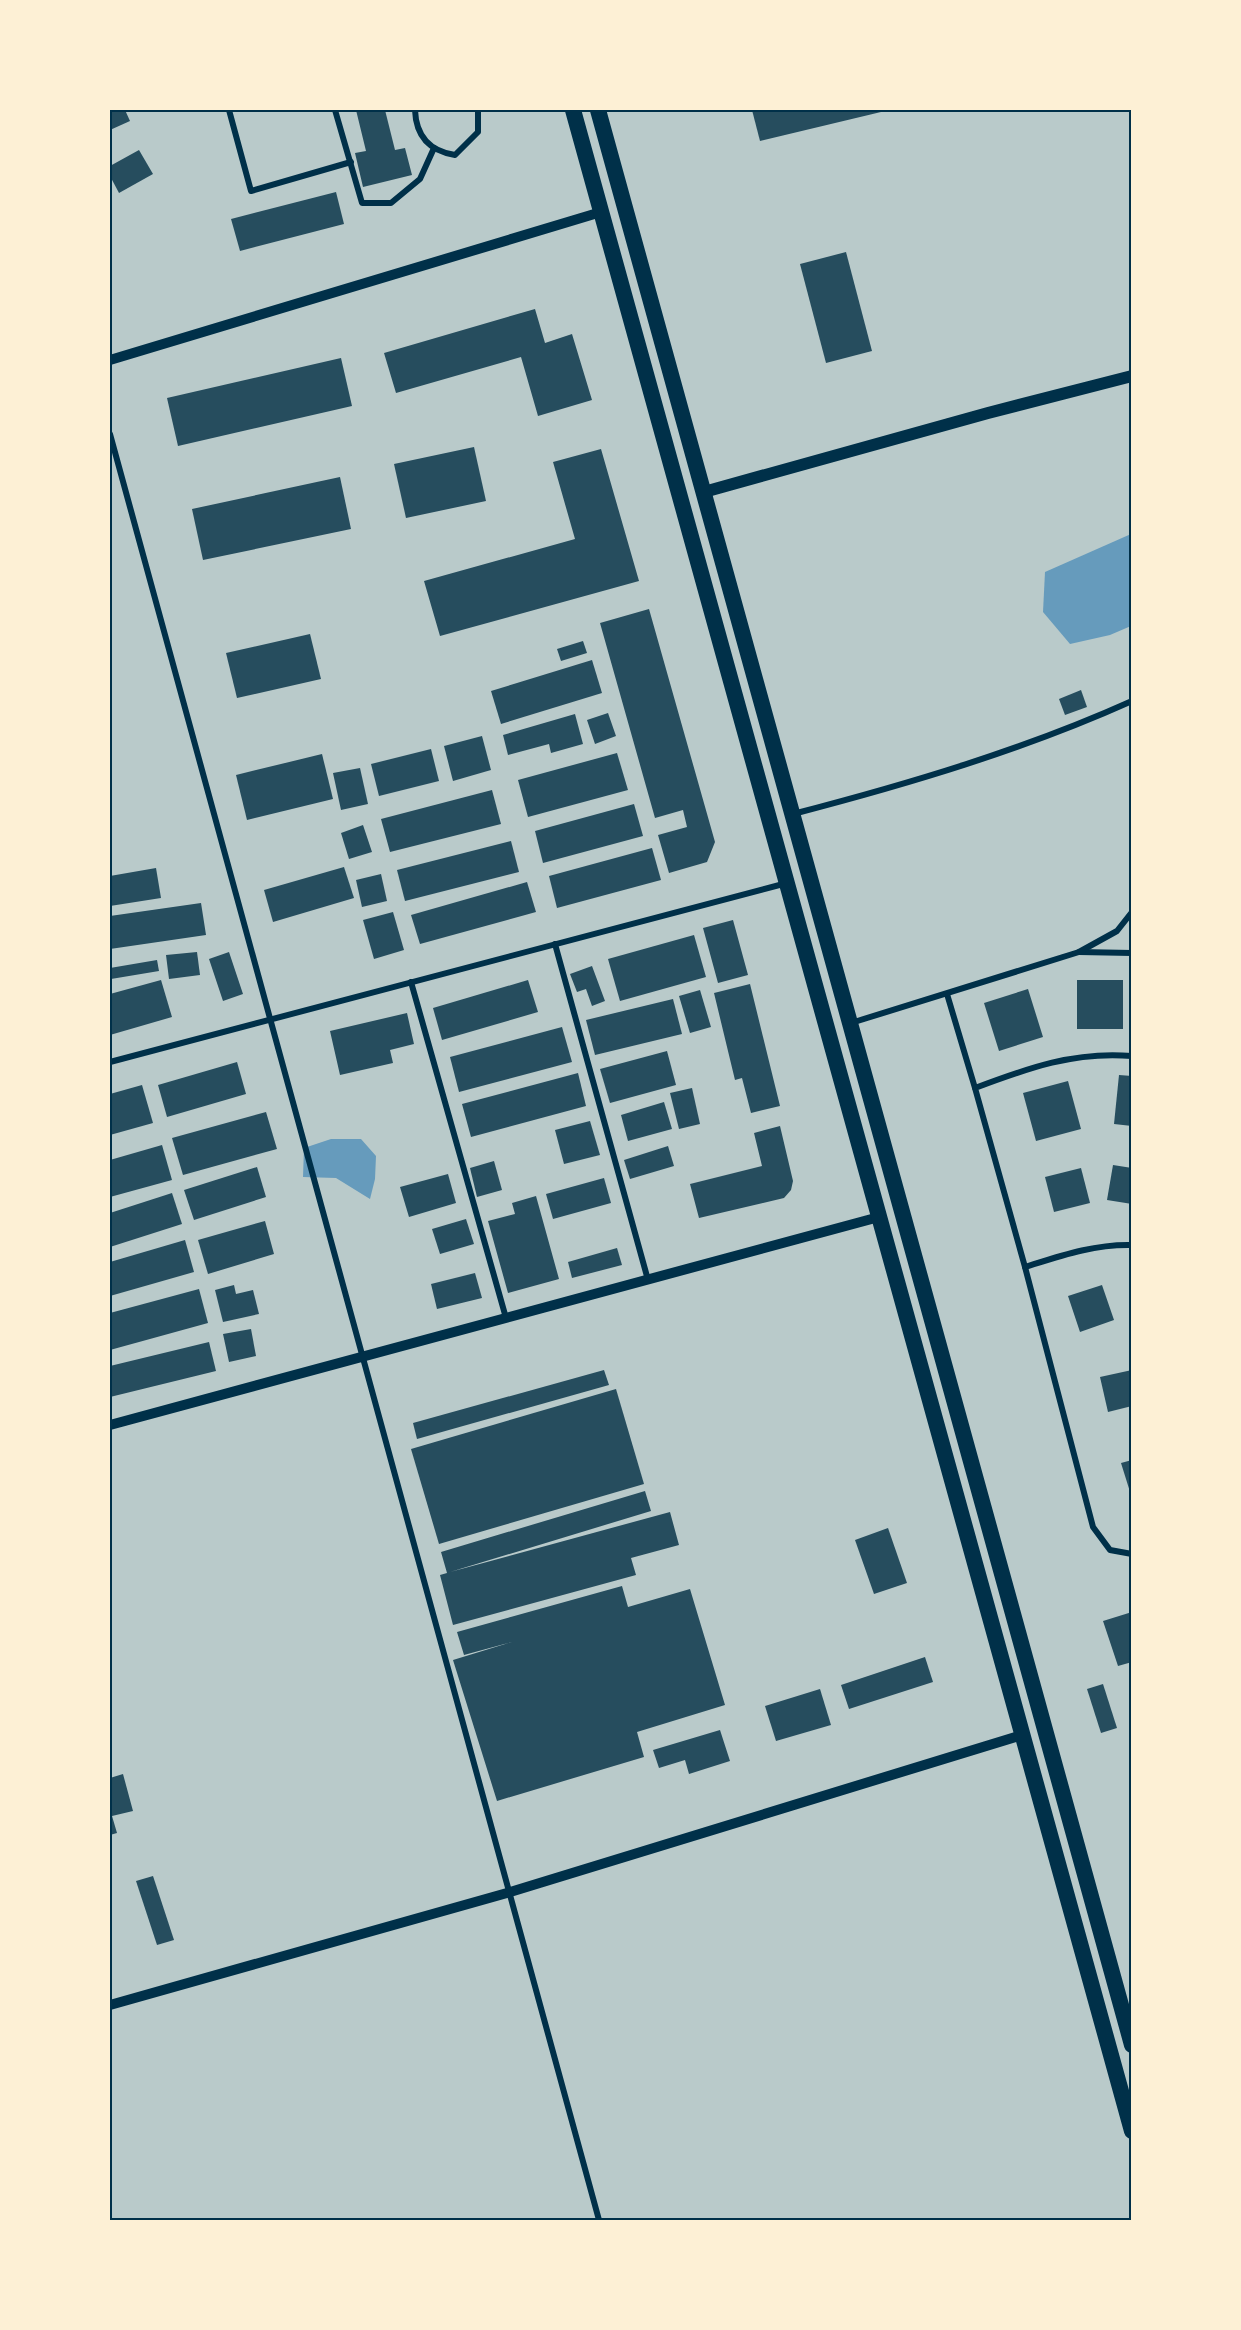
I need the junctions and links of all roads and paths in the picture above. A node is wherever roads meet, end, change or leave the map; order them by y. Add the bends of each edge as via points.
1 (229, 110) edge
2 (335, 110) edge
3 (415, 110) edge
4 (478, 110) edge
5 (573, 110) edge
6 (598, 110) edge
7 (434, 148) junction
8 (351, 162) junction
9 (601, 212) junction
10 (110, 360) edge
11 (1131, 376) edge
12 (110, 434) edge
13 (704, 492) junction
14 (1131, 701) edge
15 (793, 814) junction
16 (787, 883) junction
17 (1131, 912) edge
18 (555, 944) junction
19 (1079, 952) junction
20 (1131, 953) edge
21 (411, 982) junction
22 (947, 994) junction
23 (269, 1019) junction
24 (850, 1024) junction
25 (1131, 1056) edge
26 (110, 1062) edge
27 (975, 1088) junction
28 (879, 1217) junction
29 (1131, 1245) edge
30 (1025, 1267) junction
31 (648, 1280) junction
32 (506, 1318) junction
33 (361, 1357) junction
34 (110, 1425) edge
35 (1131, 1554) edge
36 (1022, 1735) junction
37 (507, 1893) junction
38 (110, 2005) edge
39 (1131, 2045) edge
40 (1131, 2131) edge
41 (599, 2220) edge

1 - 8 street via 251,191
2 - 8 street
3 - 7 street via 423,140
4 - 7 street via 478,132 455,155
5 - 9 highway
6 - 13 highway
7 - 8 street via 420,179 391,203 362,203
9 - 10 street
9 - 16 highway
11 - 13 main road
12 - 23 street
13 - 15 highway
14 - 15 street via 986,758 894,788
15 - 24 highway
16 - 18 street
16 - 28 highway
17 - 19 street via 1116,931
18 - 21 street
18 - 31 street
19 - 20 street
19 - 22 street
21 - 23 street
21 - 32 street
22 - 24 street
22 - 27 street
23 - 26 street
23 - 33 street
24 - 39 highway
25 - 27 street via 1086,1054 1043,1063
27 - 30 street
28 - 31 street
28 - 36 highway
29 - 30 street via 1068,1253
30 - 35 street via 1093,1527 1110,1550
31 - 32 street
32 - 33 street
33 - 34 street
33 - 37 street
36 - 37 street
36 - 40 highway
37 - 38 street
37 - 41 street

